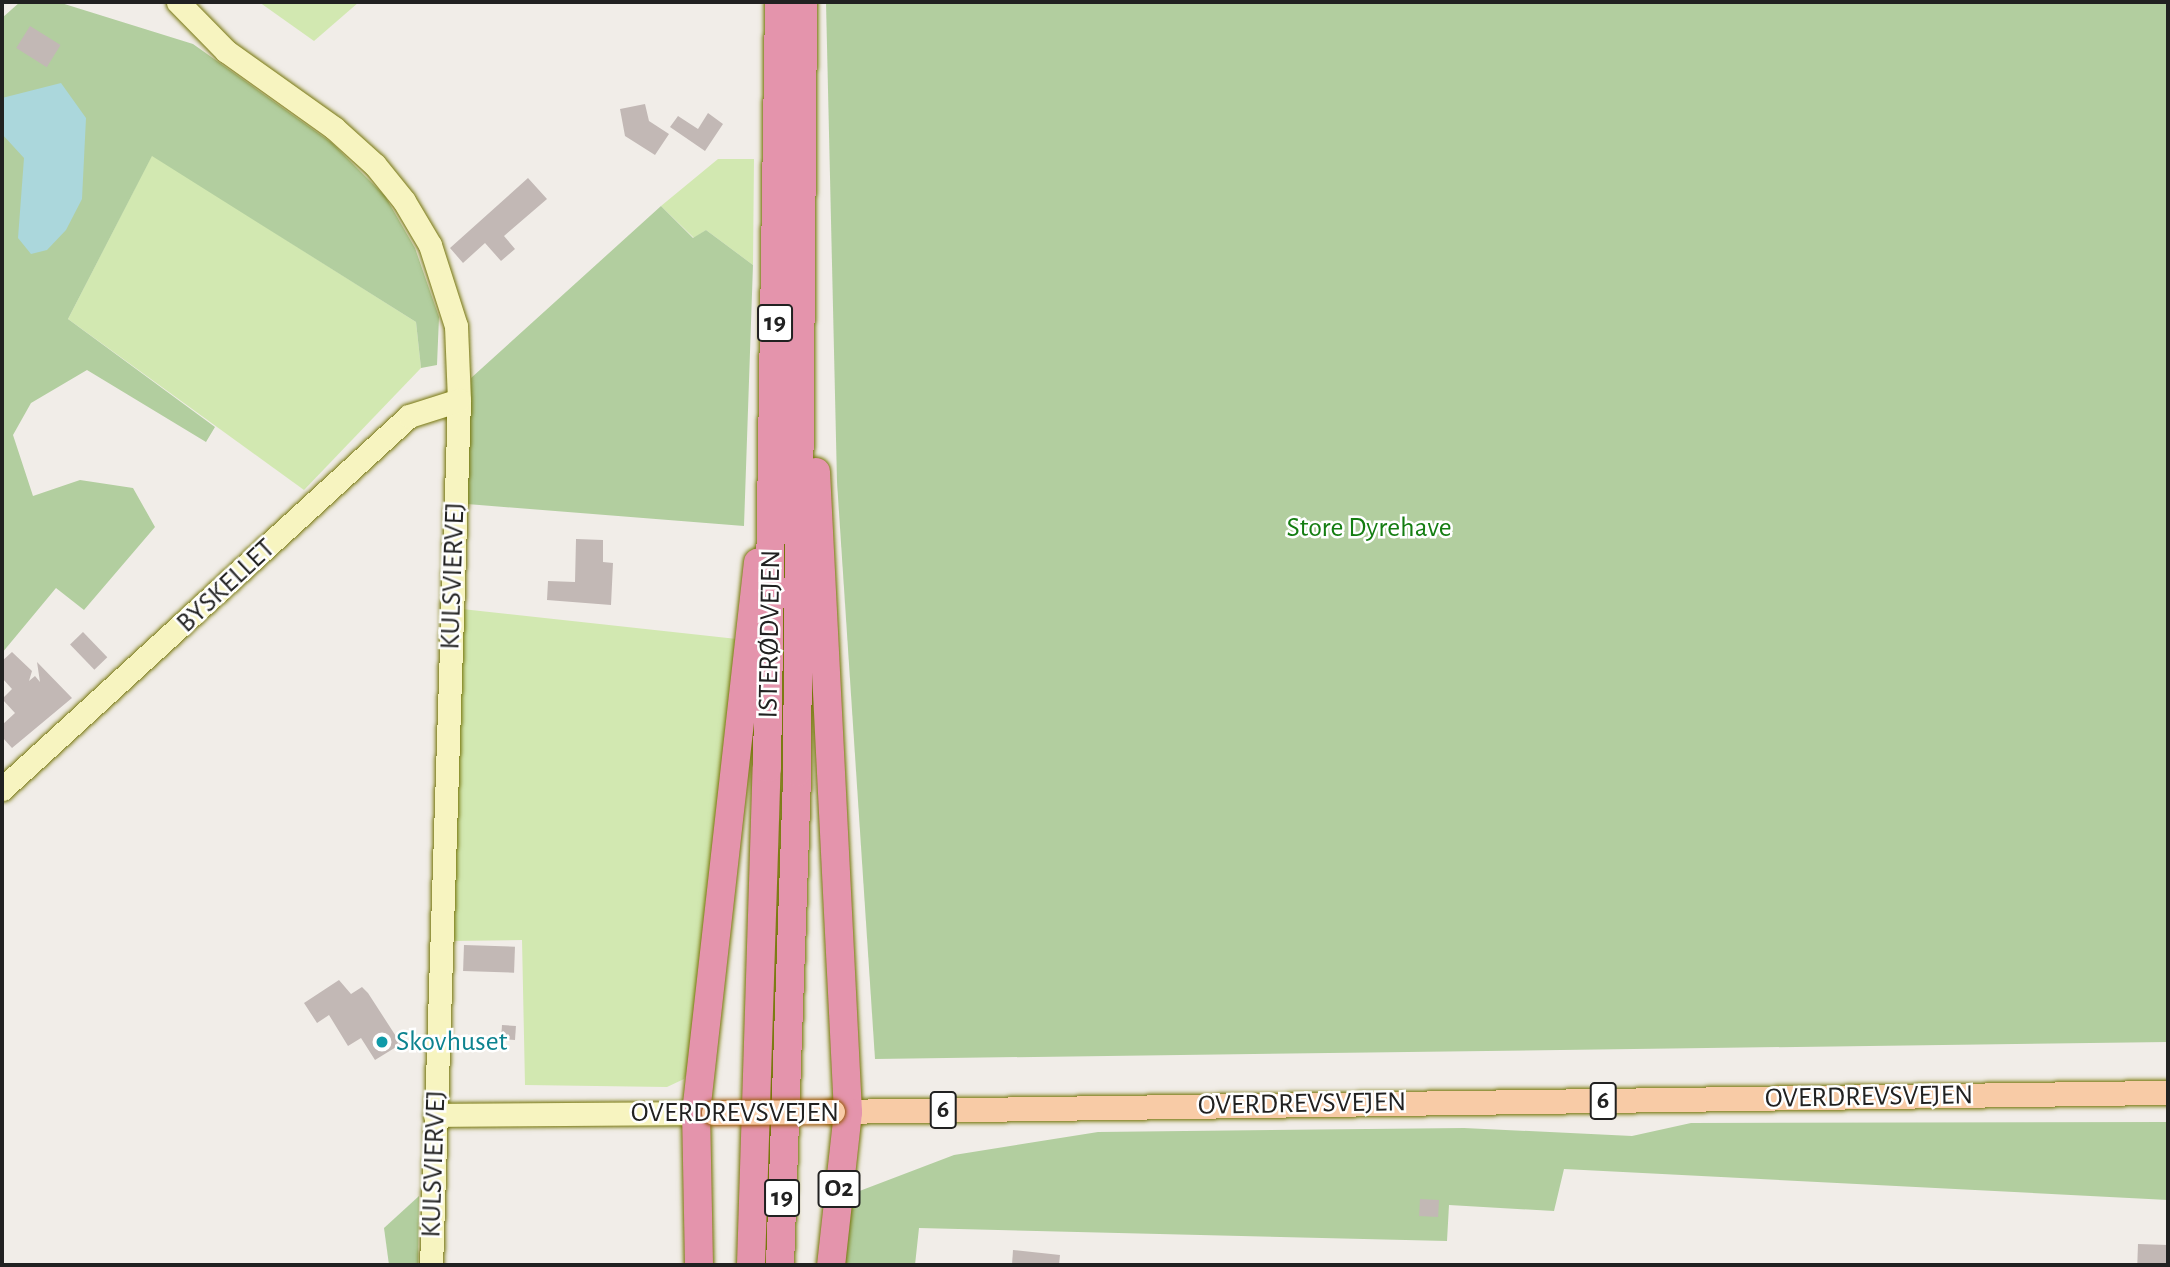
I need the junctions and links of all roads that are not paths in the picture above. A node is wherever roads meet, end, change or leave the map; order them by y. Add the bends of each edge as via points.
1 (178, 2) edge
2 (779, 2) edge
3 (803, 2) edge
4 (459, 400) junction
5 (802, 412) junction
6 (773, 519) junction
7 (2, 789) edge
8 (2168, 1093) edge
9 (840, 1112) junction
10 (705, 1113) junction
11 (435, 1115) junction
12 (431, 1265) edge
13 (699, 1265) edge
14 (751, 1265) edge
15 (780, 1265) edge
16 (831, 1265) edge

1 - 4 street, KULSVIERVEJ via 226,51 334,128 404,201 448,288 456,326
2 - 6 highway, ISTERØDVEJEN / 19
3 - 5 highway, ISTERØDVEJEN / 19
4 - 7 street, BYSKELLET via 409,416
4 - 11 street, KULSVIERVEJ
5 - 9 highway via 819,485
5 - 15 highway, ISTERØDVEJEN / 19 via 797,772
6 - 10 highway via 754,573
6 - 14 highway, ISTERØDVEJEN / 19
8 - 9 main road, OVERDREVSVEJEN / 6
9 - 10 main road, OVERDREVSVEJEN / 6, bridge
9 - 16 highway, O2
10 - 11 street, OVERDREVSVEJEN
10 - 13 highway
11 - 12 street, KULSVIERVEJ

